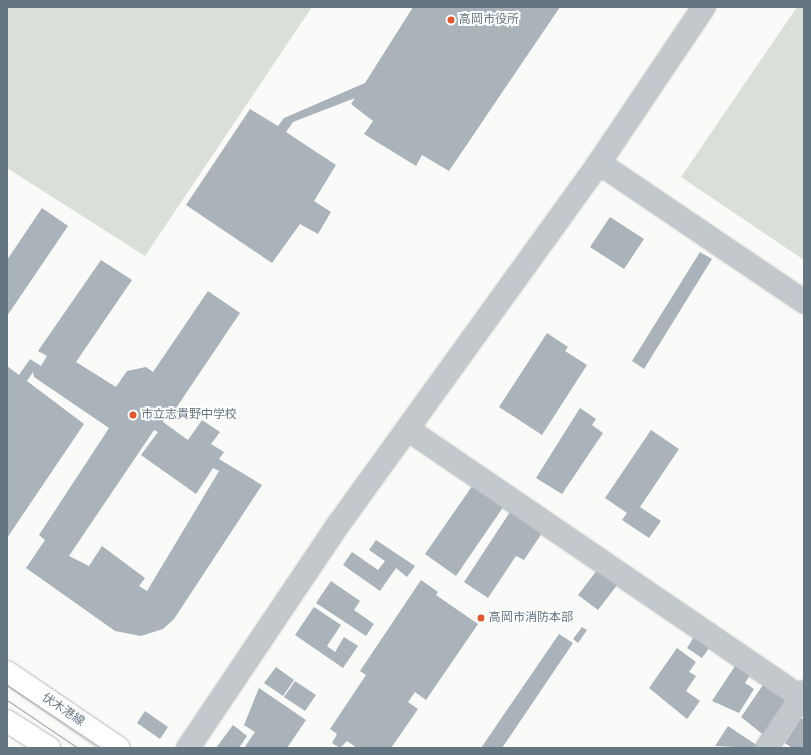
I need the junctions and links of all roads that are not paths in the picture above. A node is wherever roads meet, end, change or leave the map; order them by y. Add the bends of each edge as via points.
1 (704, 7) edge
2 (599, 163) junction
3 (804, 302) edge
4 (409, 430) junction
5 (7, 672) edge
6 (803, 696) edge
7 (7, 721) edge
8 (49, 748) edge
9 (119, 748) edge
10 (188, 748) edge
11 (767, 748) edge

1 - 2 street
2 - 3 street
2 - 4 street
4 - 6 street
4 - 10 street via 333,531
5 - 9 main road, 伏木港線
6 - 11 street
7 - 8 main road

